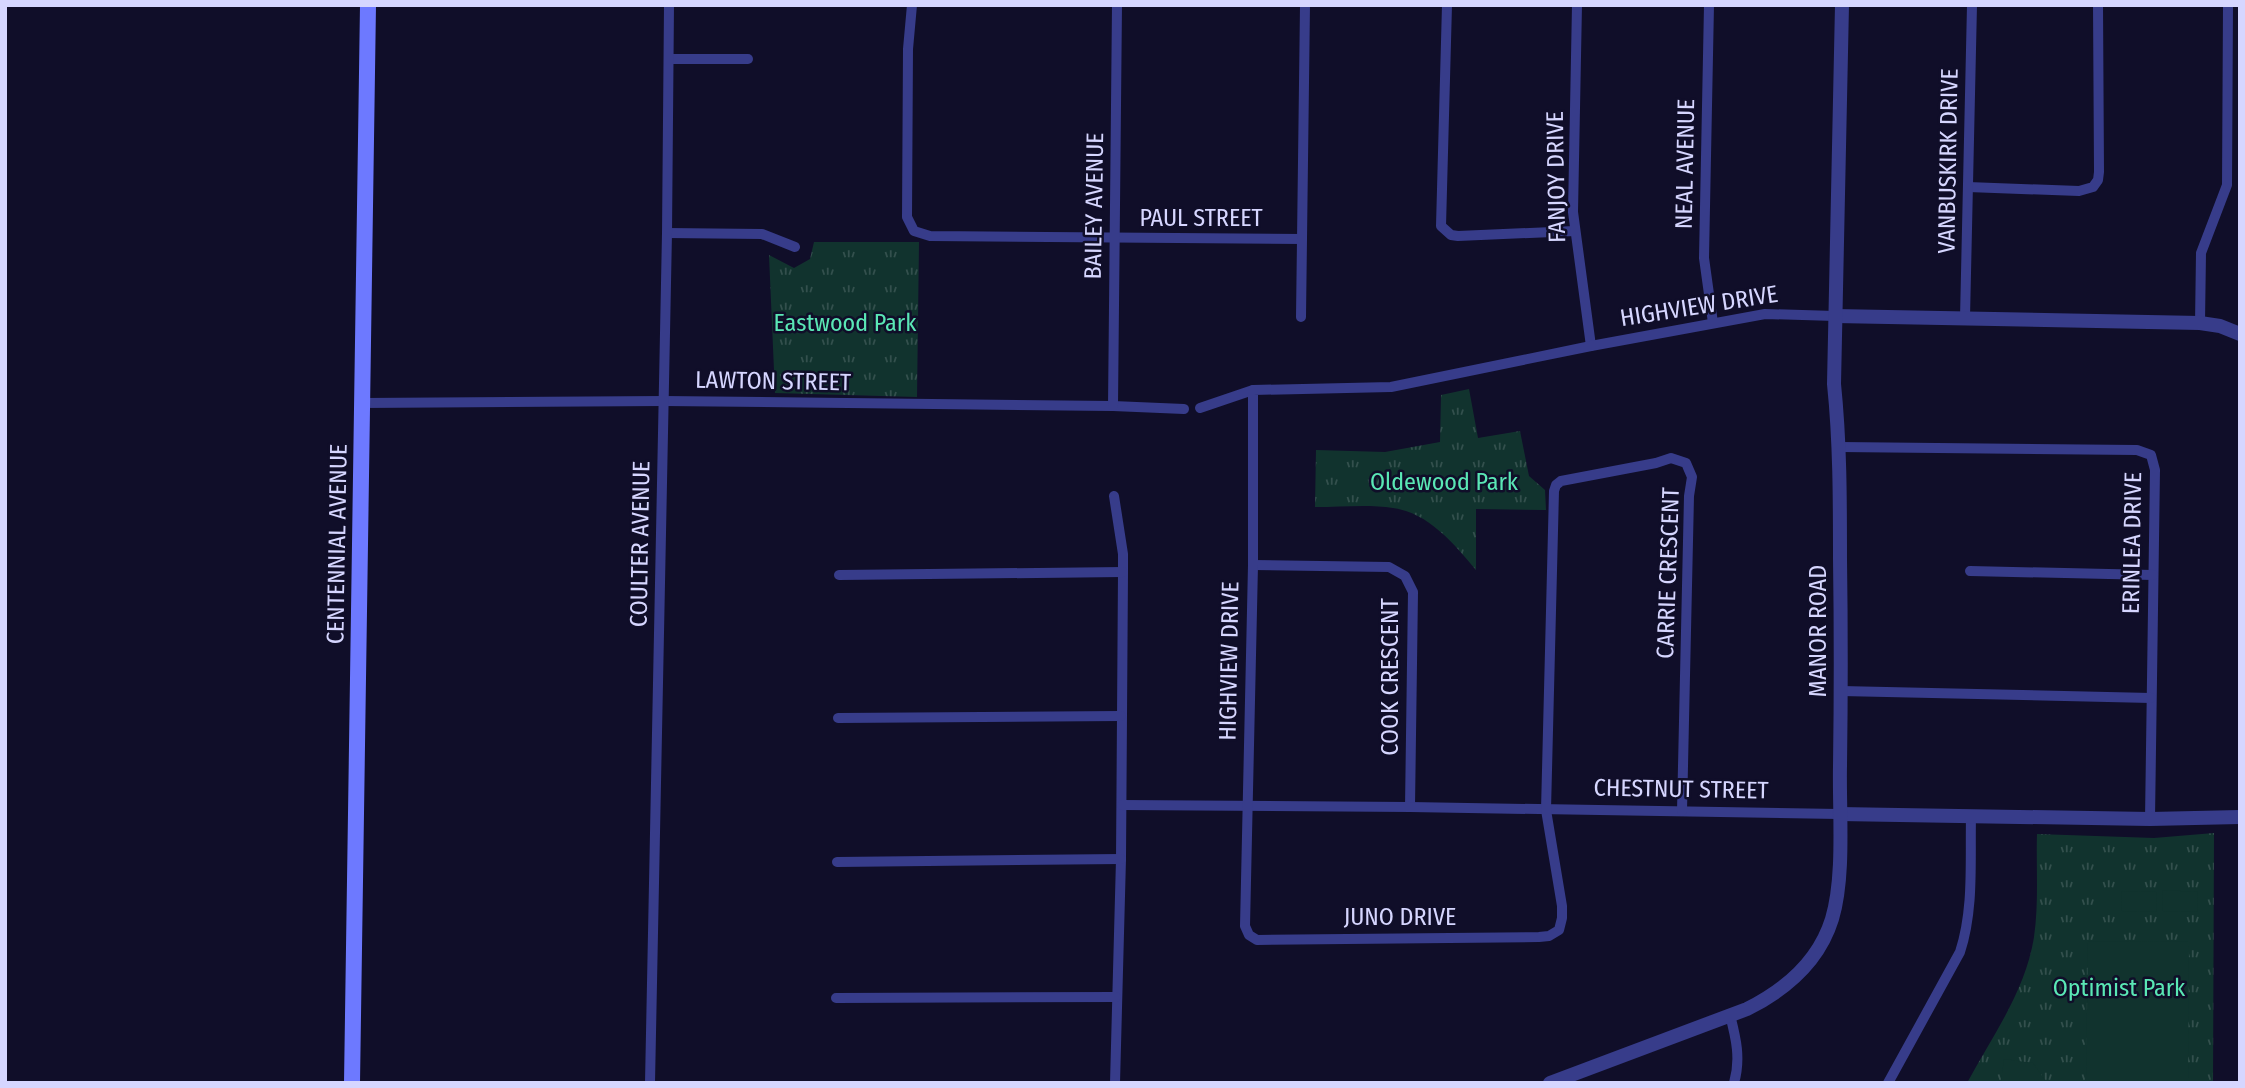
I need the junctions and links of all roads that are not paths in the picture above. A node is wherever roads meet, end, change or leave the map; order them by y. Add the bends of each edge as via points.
1 (369, 5) edge
2 (669, 5) edge
3 (912, 5) edge
4 (1117, 5) edge
5 (1305, 5) edge
6 (1447, 5) edge
7 (1577, 5) edge
8 (1709, 5) edge
9 (1842, 5) edge
10 (1972, 5) edge
11 (2098, 5) edge
12 (2228, 5) edge
13 (2227, 34) junction
14 (2240, 34) edge
15 (669, 59) junction
16 (748, 59) dead end
17 (2227, 185) junction
18 (2240, 186) edge
19 (1968, 187) junction
20 (1575, 231) junction
21 (667, 233) junction
22 (1114, 238) junction
23 (1302, 239) junction
24 (795, 247) dead end
25 (1835, 316) junction
26 (1301, 317) dead end
27 (1965, 318) junction
28 (1713, 323) junction
29 (2200, 323) junction
30 (2240, 334) edge
31 (1591, 346) junction
32 (1253, 390) junction
33 (664, 401) junction
34 (362, 403) junction
35 (1113, 406) junction
36 (1200, 408) dead end
37 (1184, 410) dead end
38 (1840, 447) junction
39 (1114, 496) dead end
40 (1254, 565) junction
41 (1123, 572) junction
42 (1970, 572) dead end
43 (839, 575) dead end
44 (2153, 575) junction
45 (1841, 691) junction
46 (2151, 698) junction
47 (1121, 716) junction
48 (838, 718) dead end
49 (1122, 805) junction
50 (1249, 806) junction
51 (1410, 807) junction
52 (1546, 810) junction
53 (1682, 811) junction
54 (1839, 814) junction
55 (1971, 817) junction
56 (2240, 817) edge
57 (2150, 819) junction
58 (1121, 859) junction
59 (837, 862) dead end
60 (1116, 996) junction
61 (836, 998) dead end
62 (1730, 1016) junction
63 (352, 1083) edge
64 (650, 1083) edge
65 (1115, 1083) edge
66 (1550, 1083) edge
67 (1734, 1083) edge
68 (1888, 1083) edge

1 - 34 main road, CENTENNIAL AVENUE
2 - 15 street, COULTER AVENUE
3 - 22 street, PAUL STREET via 907,217 914,230 930,236
4 - 22 street, BAILEY AVENUE
5 - 23 street
6 - 20 street via 1441,226 1458,236
7 - 20 street, FANJOY DRIVE
8 - 28 street, NEAL AVENUE via 1704,258
9 - 25 street, MANOR ROAD
10 - 19 street, VANBUSKIRK DRIVE
11 - 19 street via 2099,172 2093,187 2079,191
12 - 13 street
13 - 14 street
13 - 17 street
15 - 16 street
15 - 21 street, COULTER AVENUE
17 - 18 street
17 - 29 street via 2201,253
19 - 27 street, VANBUSKIRK DRIVE
20 - 31 street, FANJOY DRIVE
21 - 24 street via 762,233
21 - 33 street, COULTER AVENUE
22 - 23 street, PAUL STREET
22 - 35 street, BAILEY AVENUE
23 - 26 street
25 - 27 street, HIGHVIEW DRIVE
25 - 28 street, HIGHVIEW DRIVE via 1765,314
25 - 38 street, MANOR ROAD via 1834,384
27 - 29 street, HIGHVIEW DRIVE
28 - 31 street, HIGHVIEW DRIVE
29 - 30 street, HIGHVIEW DRIVE
31 - 32 street, HIGHVIEW DRIVE via 1391,387
32 - 36 street, HIGHVIEW DRIVE
32 - 40 street, HIGHVIEW DRIVE
33 - 34 street, LAWTON STREET
33 - 35 street, LAWTON STREET
33 - 64 street, COULTER AVENUE
34 - 63 main road, CENTENNIAL AVENUE
35 - 37 street, LAWTON STREET
38 - 44 street, ERINLEA DRIVE via 2144,451 2151,455 2155,470
38 - 45 street, MANOR ROAD
39 - 41 street
40 - 50 street, HIGHVIEW DRIVE
40 - 51 street, COOK CRESCENT via 1389,567 1405,576 1413,592
41 - 43 street
41 - 47 street
42 - 44 street
44 - 46 street, ERINLEA DRIVE
45 - 46 street
45 - 54 street, MANOR ROAD
46 - 57 street, ERINLEA DRIVE
47 - 48 street
47 - 49 street
49 - 50 street, CHESTNUT STREET
49 - 58 street
50 - 51 street, CHESTNUT STREET
50 - 52 street, JUNO DRIVE via 1245,929 1257,940 1549,936 1559,930 1562,918
51 - 52 street, CHESTNUT STREET
52 - 53 street, CHESTNUT STREET
52 - 53 street, CARRIE CRESCENT via 1556,485 1671,458 1686,463 1692,477
53 - 54 street, CHESTNUT STREET
54 - 55 street, CHESTNUT STREET
54 - 62 street, MANOR ROAD via 1837,892 1824,939 1803,969 1777,992
55 - 57 street, CHESTNUT STREET
55 - 68 street via 1969,912 1963,943
56 - 57 street, CHESTNUT STREET
58 - 59 street
58 - 60 street
60 - 61 street
60 - 65 street
62 - 66 street, MANOR ROAD
62 - 67 street via 1738,1061

